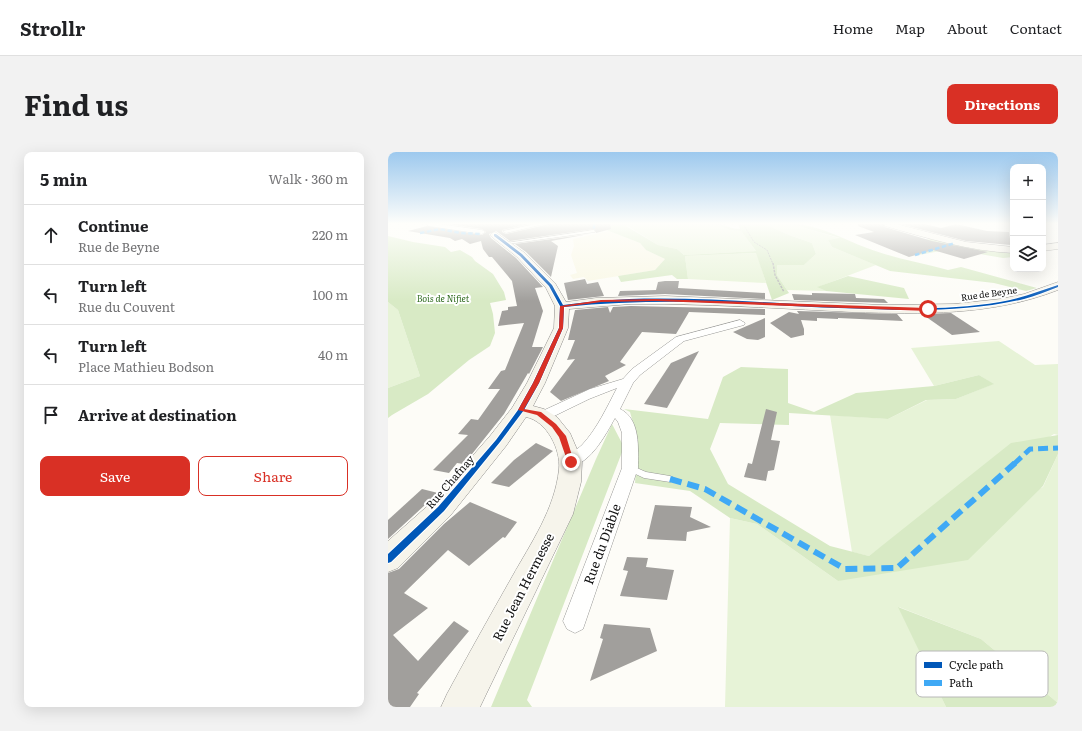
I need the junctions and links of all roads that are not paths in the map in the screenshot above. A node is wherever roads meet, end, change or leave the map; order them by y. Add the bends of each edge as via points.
1 (515, 250) edge
2 (995, 250) edge
3 (1010, 250) edge
4 (1058, 286) edge
5 (562, 306) junction
6 (740, 322) dead end
7 (627, 382) junction
8 (612, 412) junction
9 (532, 413) junction
10 (571, 462) junction
11 (630, 468) junction
12 (670, 479) dead end
13 (388, 560) edge
14 (575, 621) dead end
15 (460, 707) edge

1 - 5 street via 551,286
2 - 3 street
4 - 5 street, Rue de Beyne via 1024,298 978,307 921,309 625,300
5 - 9 street, Rue Chafnay via 561,328 536,383
6 - 7 street via 680,339 636,372
7 - 8 street
7 - 9 street via 607,386 570,402
8 - 10 street via 586,449
8 - 11 street, Rue du Diable via 621,416 626,425 631,444
9 - 10 street via 562,436
9 - 13 street, Rue Chafnay via 494,446 446,503
10 - 15 street, Rue Jean Hermesse via 560,514
11 - 12 lane via 644,475
11 - 14 street, Rue du Diable

